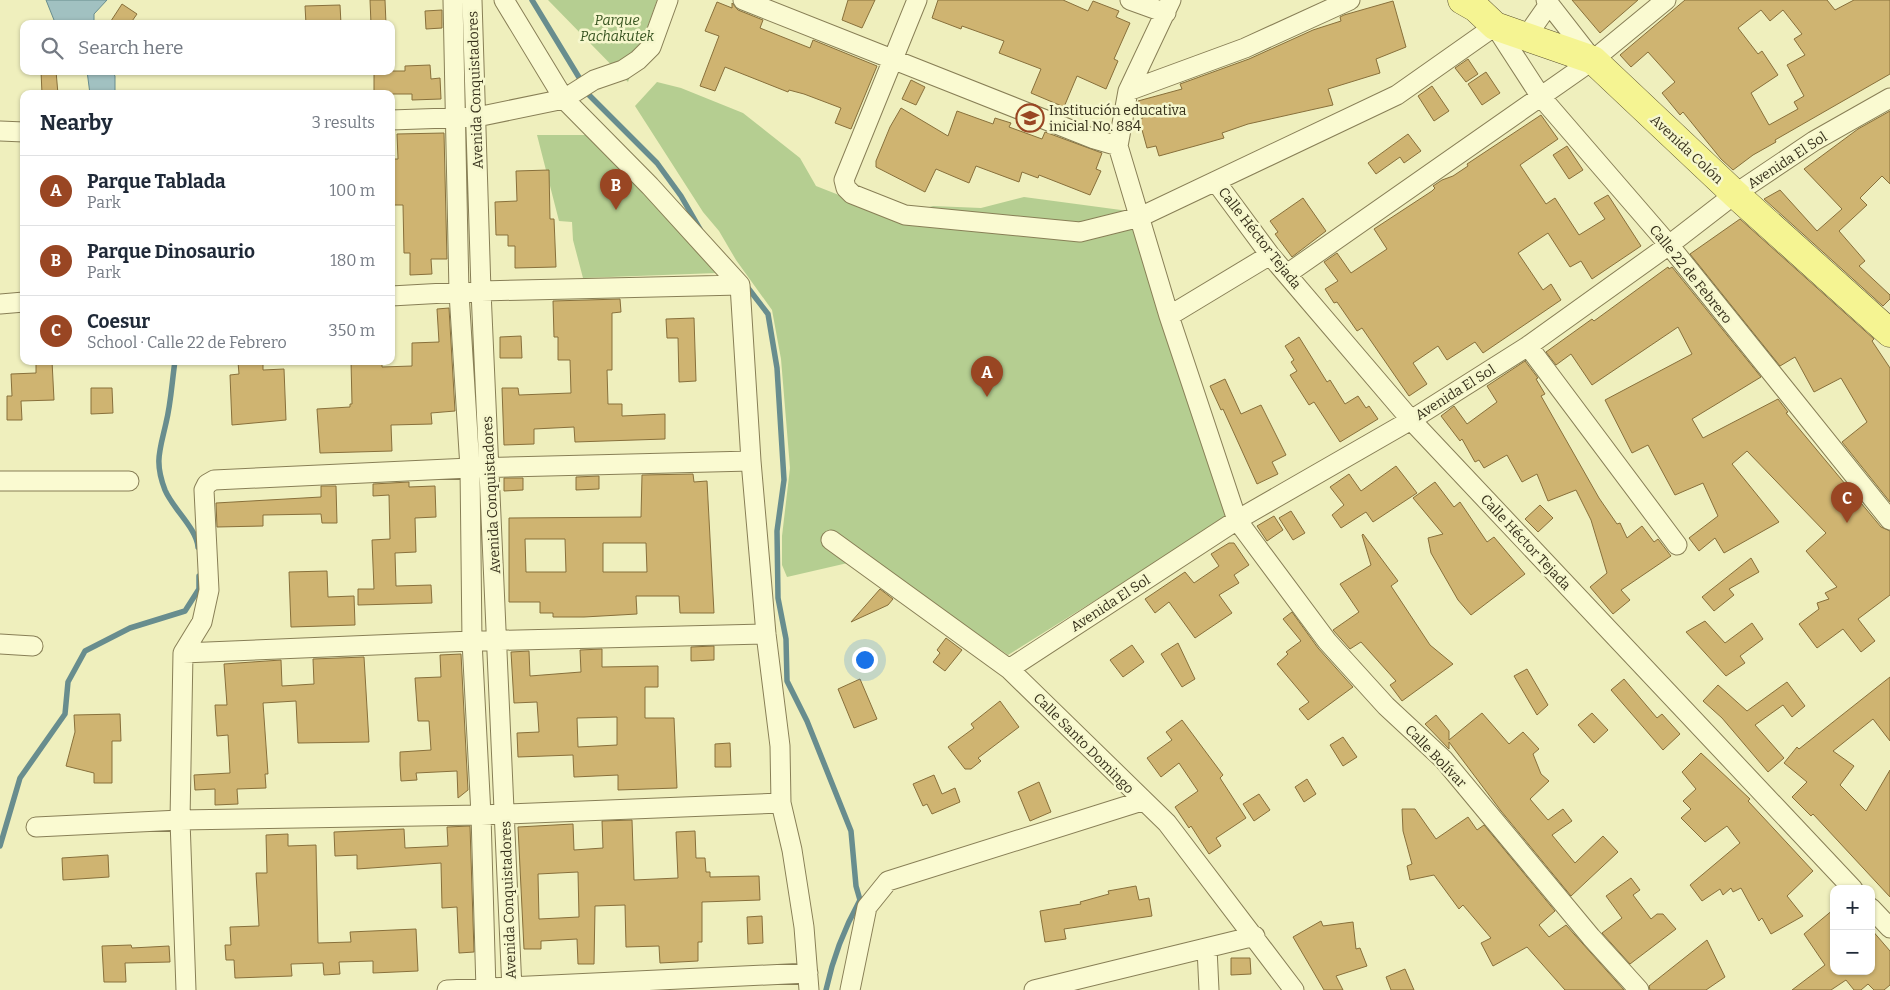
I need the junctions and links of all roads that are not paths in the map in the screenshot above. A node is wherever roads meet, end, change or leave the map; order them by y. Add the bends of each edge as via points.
1 (453, 0) edge
2 (472, 0) edge
3 (504, 0) edge
4 (668, 0) edge
5 (743, 0) edge
6 (917, 0) edge
7 (1130, 0) edge
8 (1350, 0) edge
9 (1462, 0) edge
10 (1666, 0) edge
11 (1548, 2) edge
12 (1169, 7) edge
13 (1495, 26) junction
14 (1526, 37) junction
15 (894, 58) junction
16 (1593, 60) junction
17 (1128, 91) junction
18 (1541, 97) junction
19 (1890, 98) edge
20 (564, 99) junction
21 (456, 117) junction
22 (477, 117) junction
23 (395, 120) edge
24 (0, 131) edge
25 (20, 132) edge
26 (1118, 146) junction
27 (1216, 182) junction
28 (1735, 194) junction
29 (1140, 217) junction
30 (1669, 245) junction
31 (1270, 255) junction
32 (1287, 274) junction
33 (740, 285) junction
34 (481, 291) junction
35 (459, 293) junction
36 (395, 296) edge
37 (20, 302) edge
38 (0, 304) edge
39 (1170, 316) junction
40 (1890, 333) edge
41 (1528, 346) junction
42 (1411, 420) junction
43 (751, 461) junction
44 (470, 468) junction
45 (490, 468) junction
46 (0, 481) edge
47 (129, 481) dead end
48 (1237, 520) junction
49 (1890, 520) edge
50 (831, 540) dead end
51 (1677, 545) dead end
52 (766, 634) junction
53 (497, 640) junction
54 (472, 641) junction
55 (0, 644) edge
56 (33, 646) dead end
57 (183, 653) junction
58 (1009, 669) junction
59 (1142, 801) junction
60 (781, 804) junction
61 (504, 814) junction
62 (481, 815) junction
63 (180, 820) junction
64 (36, 827) dead end
65 (1849, 885) edge
66 (1875, 912) edge
67 (1890, 928) edge
68 (1255, 936) junction
69 (1207, 948) junction
70 (809, 982) edge
71 (486, 989) edge
72 (512, 989) edge
73 (186, 990) edge
74 (447, 990) edge
75 (850, 990) edge
76 (1034, 990) edge
77 (1209, 990) edge
78 (1294, 990) edge
79 (1639, 990) edge

1 - 21 street, Avenida Conquistadores
2 - 22 street, Avenida Conquistadores
3 - 20 street
4 - 20 street via 651,47 638,60 623,70 594,80
5 - 15 street
6 - 15 street
7 - 12 street
8 - 17 street via 1245,48
9 - 13 main road, Avenida Colón
10 - 16 street
11 - 14 street
11 - 16 street
12 - 17 street
13 - 14 main road, Avenida Colón
13 - 18 street, Calle 22 de Febrero
13 - 27 street via 1397,94
14 - 16 main road, Avenida Colón
15 - 26 street
15 - 29 street via 844,180 852,194 905,215 1080,232
16 - 18 street
16 - 28 main road, Avenida Colón
17 - 26 street
18 - 30 street, Calle 22 de Febrero
18 - 32 street
19 - 28 street, Avenida El Sol via 1814,142
20 - 22 street
20 - 33 street via 650,186
21 - 22 street
21 - 23 street
21 - 35 street, Avenida Conquistadores
22 - 34 street, Avenida Conquistadores
24 - 25 street
26 - 29 street, Calle Bolívar
27 - 29 street
27 - 31 street, Calle Héctor Tejada
28 - 30 street, Avenida El Sol
28 - 40 main road, Avenida Colón
29 - 39 street, Calle Bolívar
30 - 41 street, Avenida El Sol
30 - 49 street, Calle 22 de Febrero
31 - 32 street, Calle Héctor Tejada
31 - 39 street
32 - 42 street, Calle Héctor Tejada
33 - 34 street
33 - 43 street
34 - 35 street
34 - 45 street, Avenida Conquistadores
35 - 36 street
35 - 44 street, Avenida Conquistadores
37 - 38 street
39 - 48 street, Calle Bolívar
41 - 42 street, Avenida El Sol
41 - 51 street
42 - 48 street, Avenida El Sol
42 - 65 street, Calle Héctor Tejada
43 - 45 street
43 - 52 street
44 - 45 street
44 - 54 street, Avenida Conquistadores
44 - 57 street via 210,481 204,490 210,590 202,622
45 - 53 street, Avenida Conquistadores
46 - 47 street
48 - 58 street, Avenida El Sol
48 - 79 street, Calle Bolívar via 1327,641 1386,706 1444,760
50 - 58 street, Calle Santo Domingo
52 - 53 street
52 - 60 street via 780,746
53 - 54 street
53 - 61 street, Avenida Conquistadores
54 - 57 street
54 - 62 street, Avenida Conquistadores
55 - 56 street
57 - 63 street
58 - 59 street, Calle Santo Domingo
59 - 68 street, Calle Santo Domingo via 1167,823
59 - 75 street via 888,881 867,907
60 - 61 street
60 - 70 street via 792,850
61 - 62 street
61 - 72 street, Avenida Conquistadores
62 - 63 street
62 - 71 street, Avenida Conquistadores
63 - 64 street
63 - 73 street
66 - 67 street
68 - 69 street
68 - 78 street, Calle Santo Domingo
69 - 76 street
69 - 77 street
70 - 72 street
71 - 72 street
71 - 74 street

